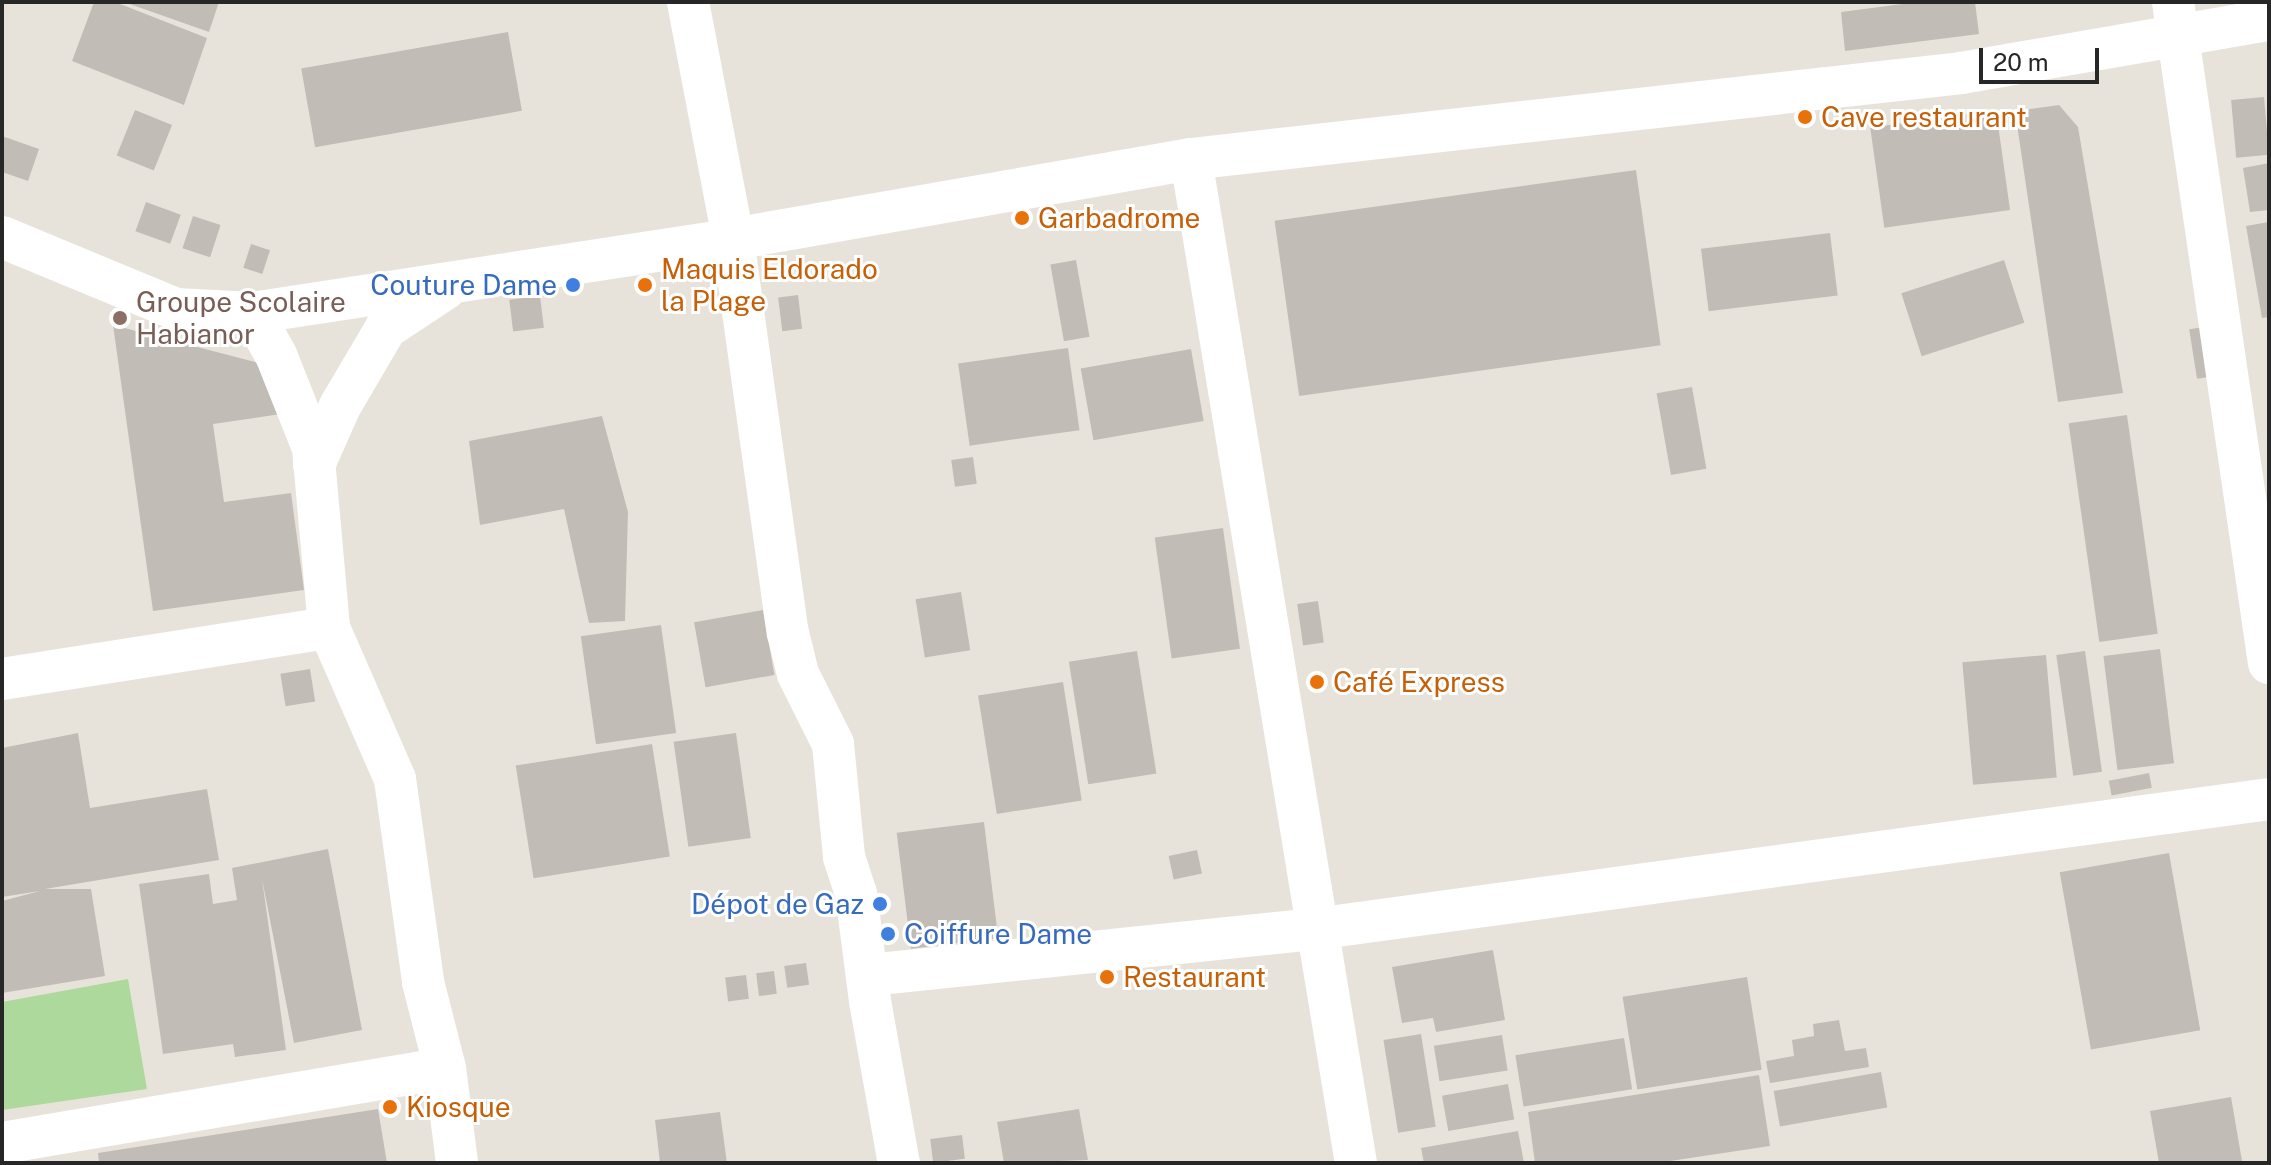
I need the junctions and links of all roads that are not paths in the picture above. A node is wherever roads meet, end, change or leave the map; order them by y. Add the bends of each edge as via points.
1 (688, 2) edge
2 (2175, 19) edge
3 (2269, 20) edge
4 (1191, 159) junction
5 (2, 237) edge
6 (733, 239) junction
7 (456, 282) junction
8 (252, 313) junction
9 (314, 465) junction
10 (329, 628) junction
11 (2269, 663) edge
12 (2, 679) edge
13 (2269, 799) edge
14 (1315, 929) junction
15 (869, 975) junction
16 (445, 1068) junction
17 (2, 1143) edge
18 (457, 1163) edge
19 (899, 1163) edge
20 (1356, 1163) edge

1 - 6 street
2 - 3 street
2 - 4 street via 1961,73
2 - 11 street
4 - 6 street
4 - 14 street
5 - 8 street via 176,309
6 - 7 street
6 - 15 street via 788,633 798,674 833,744 844,857 856,893
7 - 8 street
7 - 9 street via 386,328 340,406
8 - 9 street via 297,401
9 - 10 street
10 - 12 street
10 - 16 street via 395,779 423,982
13 - 14 street
14 - 15 street
14 - 20 street
15 - 19 street
16 - 17 street
16 - 18 street

